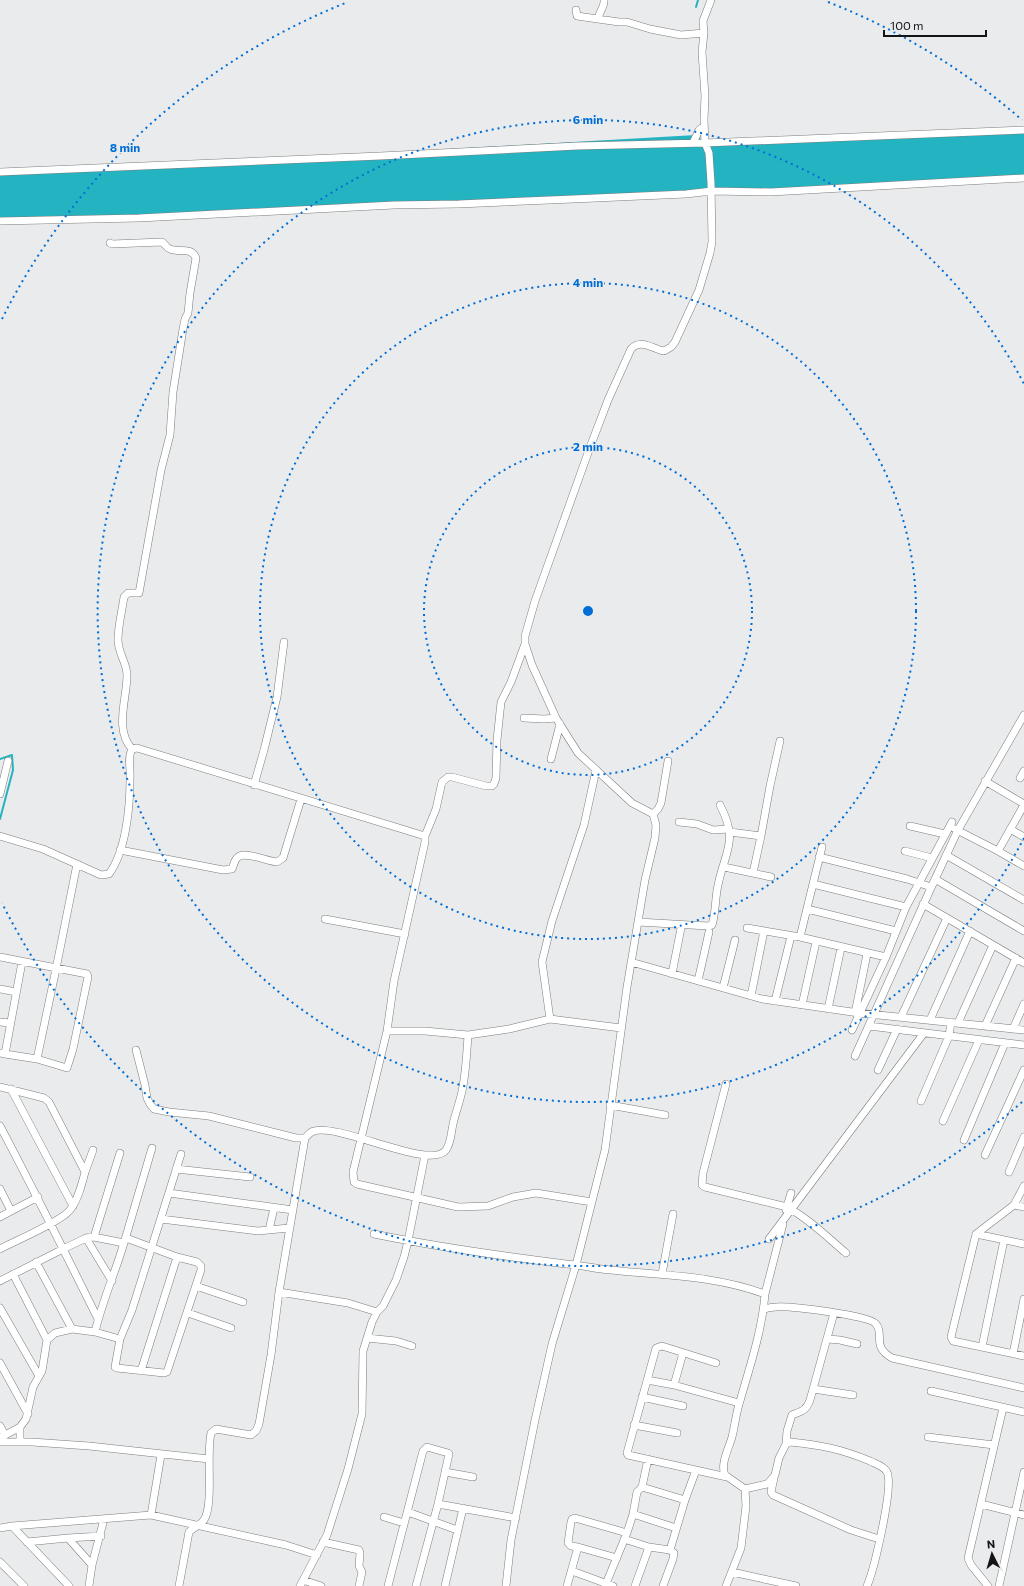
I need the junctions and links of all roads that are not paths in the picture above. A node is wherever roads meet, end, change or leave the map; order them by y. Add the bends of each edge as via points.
1 (604, 0) edge
2 (711, 0) edge
3 (576, 10) dead end
4 (598, 19) junction
5 (704, 33) junction
6 (704, 126) junction
7 (1024, 130) edge
8 (693, 143) junction
9 (706, 143) junction
10 (0, 172) edge
11 (1024, 178) edge
12 (712, 191) junction
13 (0, 221) edge
14 (110, 243) dead end
15 (284, 642) dead end
16 (525, 644) junction
17 (1024, 715) edge
18 (524, 718) dead end
19 (558, 721) junction
20 (780, 741) dead end
21 (132, 749) junction
22 (551, 759) dead end
23 (8, 761) dead end
24 (668, 761) dead end
25 (596, 770) junction
26 (985, 782) junction
27 (254, 785) junction
28 (0, 794) edge
29 (301, 798) junction
30 (1024, 804) edge
31 (720, 805) dead end
32 (654, 814) junction
33 (679, 822) dead end
34 (910, 826) dead end
35 (1010, 829) junction
36 (729, 830) junction
37 (958, 830) junction
38 (945, 834) junction
39 (0, 836) edge
40 (425, 836) junction
41 (761, 836) junction
42 (1024, 837) edge
43 (822, 847) dead end
44 (120, 850) junction
45 (905, 851) dead end
46 (998, 851) junction
47 (946, 855) junction
48 (819, 857) junction
49 (932, 858) junction
50 (76, 864) junction
51 (724, 866) junction
52 (1024, 866) edge
53 (753, 873) junction
54 (771, 877) dead end
55 (935, 879) junction
56 (919, 883) junction
57 (813, 884) junction
58 (931, 887) junction
59 (1024, 900) edge
60 (923, 904) junction
61 (906, 907) junction
62 (807, 909) junction
63 (325, 918) dead end
64 (947, 918) junction
65 (638, 922) junction
66 (681, 928) dead end
67 (747, 928) dead end
68 (764, 931) junction
69 (896, 931) junction
70 (970, 931) junction
71 (1024, 931) edge
72 (709, 932) dead end
73 (406, 934) junction
74 (791, 936) junction
75 (800, 938) junction
76 (735, 940) dead end
77 (816, 942) junction
78 (993, 944) junction
79 (841, 948) junction
80 (867, 954) junction
81 (0, 957) edge
82 (886, 957) junction
83 (1016, 958) junction
84 (22, 962) junction
85 (631, 962) junction
86 (1024, 962) edge
87 (56, 969) junction
88 (672, 974) junction
89 (698, 981) junction
90 (724, 988) junction
91 (0, 989) edge
92 (16, 992) junction
93 (751, 996) junction
94 (776, 1001) junction
95 (1024, 1004) edge
96 (802, 1005) junction
97 (828, 1009) junction
98 (857, 1013) junction
99 (875, 1015) junction
100 (901, 1017) junction
101 (550, 1019) junction
102 (930, 1020) junction
103 (0, 1022) edge
104 (10, 1023) junction
105 (954, 1023) junction
106 (869, 1026) junction
107 (985, 1026) junction
108 (621, 1028) junction
109 (897, 1029) junction
110 (1013, 1029) junction
111 (852, 1030) dead end
112 (1024, 1030) edge
113 (387, 1031) junction
114 (924, 1032) junction
115 (468, 1035) junction
116 (949, 1036) junction
117 (979, 1040) junction
118 (1005, 1043) junction
119 (1024, 1045) edge
120 (136, 1050) dead end
121 (2, 1053) edge
122 (855, 1056) dead end
123 (36, 1060) junction
124 (878, 1070) dead end
125 (1024, 1070) edge
126 (726, 1084) dead end
127 (0, 1087) edge
128 (11, 1089) junction
129 (921, 1101) dead end
130 (610, 1105) junction
131 (665, 1115) dead end
132 (943, 1121) dead end
133 (0, 1126) edge
134 (1024, 1137) edge
135 (305, 1138) junction
136 (361, 1138) junction
137 (964, 1140) dead end
138 (152, 1148) dead end
139 (93, 1150) dead end
140 (120, 1153) dead end
141 (180, 1154) dead end
142 (425, 1155) junction
143 (985, 1155) dead end
144 (176, 1169) junction
145 (85, 1172) junction
146 (1009, 1172) dead end
147 (250, 1177) dead end
148 (1024, 1186) edge
149 (0, 1189) edge
150 (169, 1193) junction
151 (791, 1193) dead end
152 (38, 1197) junction
153 (416, 1198) junction
154 (592, 1202) junction
155 (1014, 1204) junction
156 (73, 1206) junction
157 (787, 1207) junction
158 (1024, 1207) edge
159 (274, 1208) junction
160 (293, 1210) junction
161 (11, 1211) junction
162 (673, 1214) dead end
163 (0, 1217) edge
164 (161, 1219) junction
165 (49, 1224) junction
166 (289, 1228) junction
167 (269, 1230) junction
168 (374, 1234) dead end
169 (976, 1234) junction
170 (94, 1237) junction
171 (86, 1238) junction
172 (769, 1239) dead end
173 (1004, 1240) junction
174 (125, 1241) junction
175 (408, 1241) junction
176 (1024, 1244) edge
177 (152, 1247) junction
178 (0, 1249) edge
179 (62, 1249) junction
180 (846, 1253) dead end
181 (178, 1257) junction
182 (36, 1262) junction
183 (576, 1265) junction
184 (13, 1274) junction
185 (662, 1274) junction
186 (0, 1281) edge
187 (112, 1281) junction
188 (196, 1286) junction
189 (279, 1292) junction
190 (765, 1294) junction
191 (1024, 1299) edge
192 (243, 1302) dead end
193 (0, 1308) edge
194 (764, 1309) junction
195 (377, 1312) junction
196 (188, 1313) junction
197 (834, 1313) junction
198 (98, 1319) junction
199 (232, 1328) dead end
200 (72, 1329) junction
201 (95, 1332) junction
202 (367, 1338) junction
203 (120, 1339) junction
204 (828, 1339) junction
205 (47, 1340) junction
206 (857, 1344) dead end
207 (412, 1346) dead end
208 (982, 1347) junction
209 (683, 1353) junction
210 (1013, 1354) junction
211 (1024, 1356) edge
212 (0, 1363) edge
213 (716, 1363) dead end
214 (141, 1371) junction
215 (39, 1376) junction
216 (647, 1380) junction
217 (674, 1385) junction
218 (1024, 1388) edge
219 (813, 1389) junction
220 (931, 1391) dead end
221 (853, 1395) dead end
222 (642, 1397) junction
223 (739, 1403) junction
224 (683, 1406) dead end
225 (1003, 1408) junction
226 (1024, 1412) edge
227 (28, 1414) junction
228 (634, 1425) junction
229 (0, 1426) edge
230 (20, 1427) junction
231 (677, 1433) dead end
232 (2, 1437) edge
233 (928, 1437) dead end
234 (0, 1442) edge
235 (20, 1442) junction
236 (786, 1444) junction
237 (994, 1445) junction
238 (161, 1455) junction
239 (209, 1459) junction
240 (648, 1460) junction
241 (696, 1470) junction
242 (445, 1472) junction
243 (1024, 1472) edge
244 (775, 1475) junction
245 (472, 1477) dead end
246 (727, 1477) junction
247 (642, 1487) junction
248 (745, 1489) junction
249 (684, 1500) junction
250 (438, 1504) junction
251 (981, 1504) junction
252 (462, 1508) junction
253 (408, 1512) junction
254 (1014, 1512) junction
255 (633, 1514) junction
256 (1024, 1514) edge
257 (151, 1516) junction
258 (384, 1517) dead end
259 (516, 1518) junction
260 (104, 1519) junction
261 (433, 1521) junction
262 (404, 1522) junction
263 (199, 1525) junction
264 (12, 1526) junction
265 (0, 1528) edge
266 (676, 1528) junction
267 (457, 1530) junction
268 (101, 1536) junction
269 (626, 1536) junction
270 (68, 1538) junction
271 (879, 1539) junction
272 (27, 1542) junction
273 (323, 1542) junction
274 (578, 1547) junction
275 (649, 1547) junction
276 (670, 1550) junction
277 (317, 1555) junction
278 (617, 1558) junction
279 (0, 1562) edge
280 (92, 1565) junction
281 (572, 1571) junction
282 (732, 1572) junction
283 (302, 1583) edge
284 (593, 1583) edge
285 (606, 1584) edge
286 (24, 1586) edge
287 (69, 1586) edge
288 (89, 1586) edge
289 (178, 1586) edge
290 (321, 1586) edge
291 (359, 1586) edge
292 (388, 1586) edge
293 (416, 1586) edge
294 (445, 1586) edge
295 (506, 1586) edge
296 (567, 1586) edge
297 (613, 1586) edge
298 (635, 1586) edge
299 (663, 1586) edge
300 (726, 1586) edge
301 (796, 1586) edge
302 (867, 1586) edge
303 (988, 1586) edge
304 (999, 1586) edge

1 - 4 street
2 - 5 street via 703,21
3 - 4 street via 578,16
4 - 5 street via 627,22 681,35
5 - 6 street
6 - 8 street
6 - 9 street
7 - 9 street
8 - 9 street
8 - 10 street
9 - 12 street
11 - 12 street via 797,191
12 - 13 street via 139,218
12 - 16 street via 712,242 699,290 671,347 664,351 641,343 631,349 588,450 535,601
14 - 21 street via 162,242 170,249 190,251 196,258 173,392 170,435 161,470 139,593 128,593 124,597 118,640 127,676 124,734
15 - 27 street via 276,697
16 - 19 street
16 - 40 street via 501,702 494,784 486,786 452,777 445,779
17 - 26 street
18 - 19 street
19 - 22 street
19 - 25 street via 578,753
20 - 41 street
21 - 27 street via 137,748
21 - 44 street via 129,758 128,818
23 - 28 street
24 - 32 street via 661,803
25 - 32 street via 632,803
25 - 101 street via 584,825 552,921 542,962
26 - 30 street
26 - 37 street
27 - 29 street
29 - 40 street
29 - 44 street via 282,858 277,862 240,856 235,860 232,869 223,870
30 - 35 street
31 - 36 street
32 - 65 street via 655,838
33 - 36 street via 698,824 713,830
34 - 38 street
35 - 42 street
35 - 46 street
36 - 41 street
36 - 51 street via 729,849
37 - 38 street via 951,824
37 - 46 street
37 - 47 street
38 - 49 street
39 - 50 street via 43,849
40 - 73 street via 426,842
41 - 53 street
43 - 48 street
44 - 50 street via 109,874 101,875
45 - 49 street
46 - 52 street
47 - 55 street
47 - 59 street
48 - 56 street
48 - 57 street
49 - 56 street
50 - 87 street
51 - 53 street
51 - 65 street via 717,886 712,925
53 - 54 street
55 - 58 street
55 - 71 street
56 - 58 street
56 - 61 street
57 - 61 street
57 - 62 street
58 - 60 street
60 - 64 street
60 - 99 street
61 - 69 street
62 - 69 street
62 - 75 street
63 - 73 street
64 - 70 street
64 - 100 street
65 - 85 street
66 - 88 street
67 - 68 street
68 - 74 street
68 - 93 street
69 - 82 street
70 - 78 street
70 - 102 street
72 - 89 street
73 - 113 street via 394,981
74 - 75 street
74 - 94 street
75 - 77 street
76 - 90 street
77 - 79 street
77 - 96 street
78 - 83 street
78 - 105 street
79 - 80 street
79 - 97 street
80 - 82 street
80 - 98 street
81 - 84 street
82 - 98 street
83 - 86 street
83 - 107 street
84 - 87 street
84 - 92 street
85 - 88 street
85 - 108 street
87 - 123 street
87 - 123 street via 88,975 73,1049 67,1068
88 - 89 street
89 - 90 street
90 - 93 street
91 - 92 street
92 - 104 street
93 - 94 street
94 - 96 street
95 - 110 street
96 - 97 street
97 - 98 street
98 - 99 street
98 - 111 street
99 - 100 street
99 - 106 street
100 - 102 street
101 - 108 street
101 - 115 street
102 - 105 street
103 - 104 street
104 - 121 street
105 - 107 street
105 - 116 street
106 - 109 street
106 - 122 street
107 - 110 street
108 - 130 street
109 - 114 street
109 - 124 street
110 - 112 street
113 - 115 street
113 - 136 street
114 - 116 street
114 - 172 street
115 - 142 street via 463,1086 447,1149 443,1153
116 - 117 street
116 - 129 street
117 - 118 street
117 - 132 street
118 - 119 street
118 - 137 street
120 - 135 street via 147,1098 154,1109 209,1116 282,1135
121 - 123 street
125 - 143 street
126 - 157 street via 702,1185
127 - 128 street
128 - 145 street via 44,1098 49,1102
128 - 156 street
130 - 131 street
130 - 154 street via 605,1150
133 - 152 street
134 - 146 street
135 - 136 street via 309,1133 325,1130
135 - 160 street
136 - 142 street
136 - 153 street via 353,1172 354,1182
138 - 174 street
139 - 145 street
140 - 170 street
141 - 144 street
142 - 153 street
144 - 147 street
144 - 150 street
145 - 156 street
148 - 155 street
149 - 161 street
150 - 159 street
150 - 164 street
151 - 157 street
152 - 161 street
152 - 165 street
153 - 154 street via 458,1207 488,1206 513,1197 536,1193
153 - 175 street
154 - 183 street
155 - 158 street
155 - 169 street
156 - 165 street
157 - 180 street
157 - 190 street
159 - 160 street
159 - 167 street
160 - 166 street
161 - 163 street
162 - 185 street
164 - 167 street via 258,1231
164 - 177 street
165 - 178 street
165 - 179 street
166 - 167 street
166 - 189 street
168 - 175 street
169 - 173 street
169 - 208 street via 951,1337 953,1341
170 - 171 street
170 - 174 street
171 - 179 street
171 - 187 street
173 - 176 street
173 - 208 street
174 - 177 street
174 - 187 street
175 - 183 street
175 - 195 street via 396,1280 384,1306
177 - 181 street
177 - 203 street
179 - 182 street
179 - 198 street
181 - 188 street via 197,1262 201,1266
181 - 214 street
182 - 184 street
182 - 200 street
183 - 185 street
183 - 259 street via 552,1344
184 - 186 street
184 - 205 street
185 - 190 street via 727,1282
187 - 198 street
188 - 192 street
188 - 196 street
189 - 195 street via 348,1303
189 - 239 street via 266,1383 256,1431 251,1435 213,1430 209,1439
190 - 194 street
191 - 210 street
193 - 215 street
194 - 197 street via 776,1307
194 - 223 street
195 - 202 street
196 - 199 street
196 - 214 street via 167,1372
197 - 204 street
197 - 218 street via 875,1322 883,1352 892,1358
198 - 201 street
200 - 201 street
200 - 205 street via 55,1333
201 - 203 street
202 - 207 street via 396,1341
202 - 273 street via 363,1357 362,1414 348,1469
203 - 214 street via 115,1367
204 - 206 street
204 - 219 street
205 - 215 street
208 - 210 street
209 - 213 street
209 - 216 street via 662,1346 656,1348
209 - 217 street
210 - 211 street
212 - 227 street
215 - 227 street via 33,1387
216 - 217 street
216 - 222 street
217 - 223 street
219 - 221 street
219 - 236 street via 806,1409 792,1415
220 - 225 street
222 - 224 street
222 - 228 street
223 - 246 street via 724,1464
225 - 226 street
225 - 237 street
227 - 230 street
228 - 231 street
228 - 240 street via 627,1453
229 - 232 street
230 - 232 street
230 - 235 street
233 - 237 street
234 - 235 street
235 - 238 street via 89,1446
236 - 244 street
236 - 271 street via 790,1442 838,1448 887,1472 889,1488
237 - 251 street
238 - 239 street
238 - 257 street
239 - 263 street via 208,1509
240 - 241 street
240 - 247 street
241 - 246 street
241 - 249 street
242 - 245 street
242 - 250 street
242 - 253 street via 449,1454 425,1448
243 - 254 street
244 - 248 street via 767,1484
244 - 271 street via 771,1492 773,1496 851,1530
246 - 248 street
247 - 249 street
247 - 255 street via 637,1492
248 - 282 street via 746,1506 741,1548
249 - 266 street
250 - 252 street
250 - 261 street
251 - 254 street
251 - 303 street via 968,1558
252 - 259 street
252 - 267 street
253 - 261 street
253 - 262 street
254 - 256 street
254 - 304 street
255 - 266 street
255 - 269 street
257 - 260 street
257 - 263 street
258 - 262 street
259 - 295 street
260 - 264 street
260 - 268 street
261 - 267 street
261 - 293 street
262 - 292 street
263 - 277 street via 286,1545
263 - 289 street via 190,1532
264 - 265 street
264 - 272 street
266 - 276 street
267 - 294 street
268 - 270 street
268 - 280 street
269 - 274 street via 572,1519 568,1543
269 - 275 street
269 - 278 street
270 - 272 street
270 - 280 street
271 - 302 street
272 - 287 street
273 - 277 street
273 - 291 street via 359,1550 359,1566 362,1572
274 - 278 street
274 - 281 street
275 - 276 street
275 - 298 street
276 - 299 street via 674,1553 673,1559
277 - 283 street
278 - 285 street
279 - 286 street
280 - 288 street
281 - 284 street
281 - 296 street
282 - 300 street
282 - 301 street
283 - 290 street
284 - 285 street
285 - 297 street

